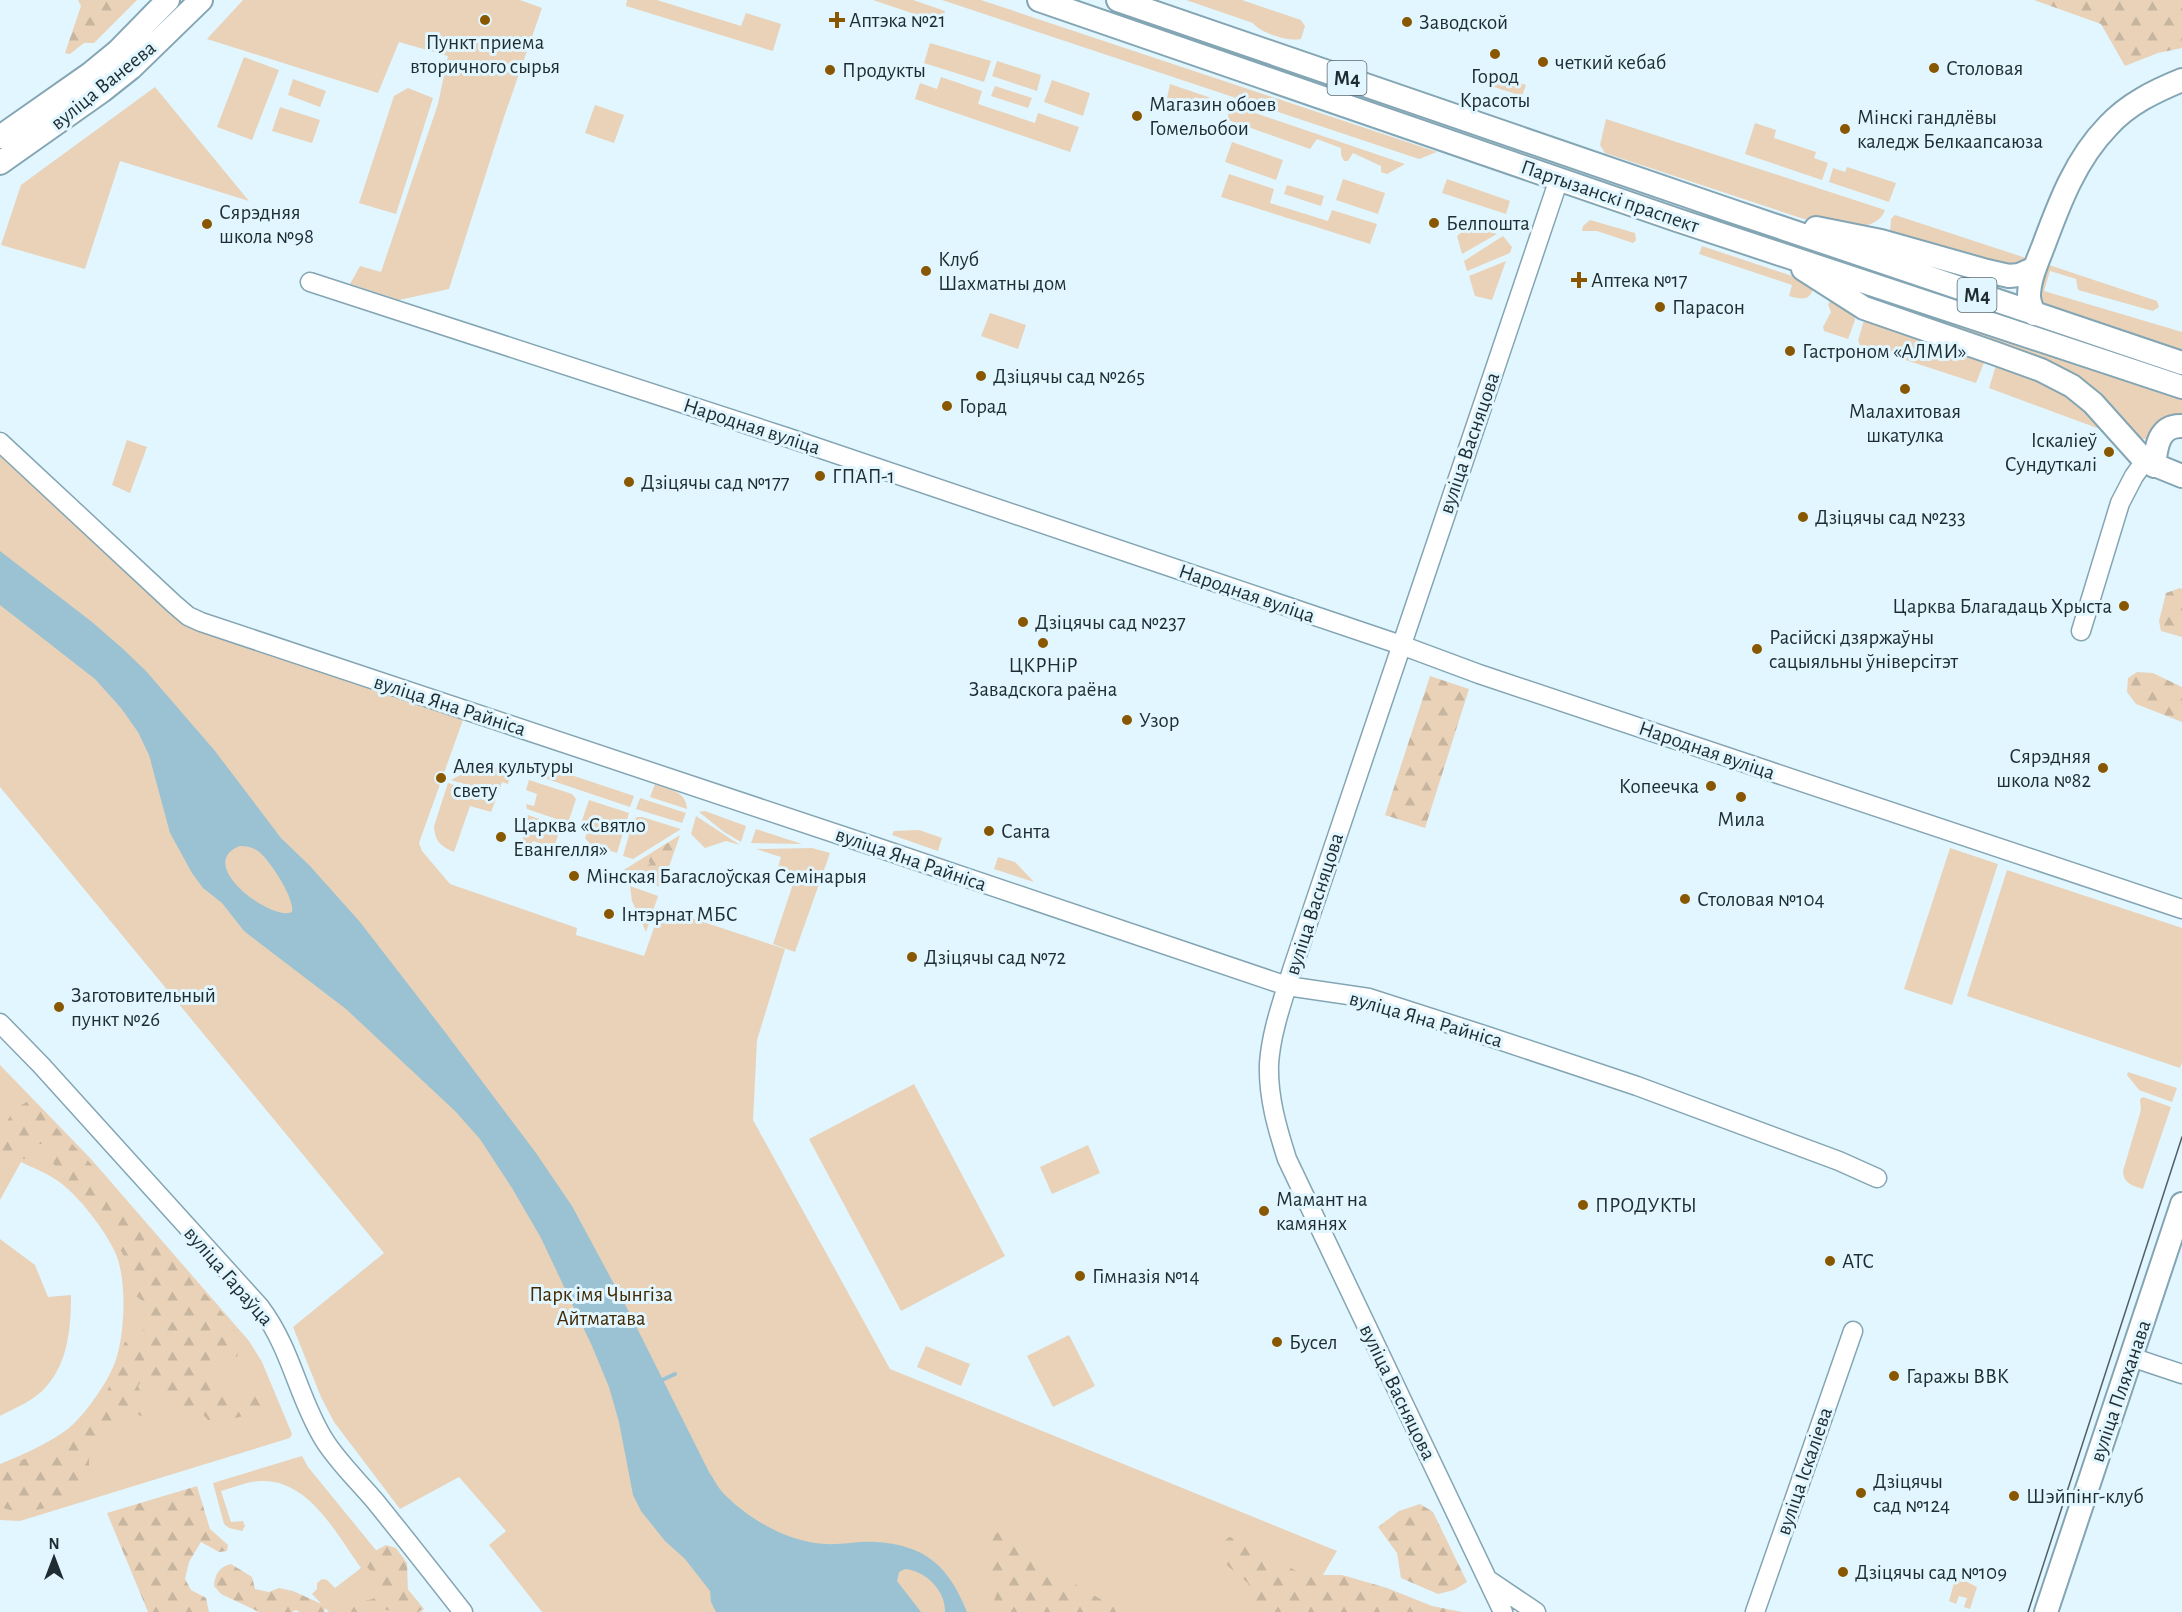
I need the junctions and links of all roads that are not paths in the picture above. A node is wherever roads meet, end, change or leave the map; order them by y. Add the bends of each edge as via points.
1 (168, 0) edge
2 (201, 0) edge
3 (1039, 0) edge
4 (1118, 0) edge
5 (2182, 80) edge
6 (0, 137) edge
7 (1576, 157) junction
8 (0, 163) edge
9 (1559, 178) junction
10 (1773, 225) junction
11 (1781, 254) junction
12 (2035, 268) junction
13 (310, 282) dead end
14 (2034, 314) junction
15 (2182, 363) edge
16 (2182, 387) edge
17 (2182, 426) edge
18 (0, 442) edge
19 (2149, 464) junction
20 (2182, 476) edge
21 (2081, 631) dead end
22 (1401, 645) junction
23 (2182, 909) edge
24 (1287, 986) junction
25 (0, 1023) edge
26 (1878, 1178) dead end
27 (2182, 1204) edge
28 (1853, 1330) dead end
29 (2131, 1357) junction
30 (2182, 1374) edge
31 (1490, 1581) junction
32 (463, 1612) edge
33 (1503, 1612) edge
34 (1536, 1612) edge
35 (1755, 1612) edge
36 (2046, 1612) edge

1 - 6 main road, вуліца Ванеева via 99,67
2 - 8 main road, вуліца Ванеева via 132,68
3 - 9 main road, Партызанскі праспект / М4
4 - 7 main road, Партызанскі праспект / М4
5 - 12 main road via 2125,110 2107,126 2068,184
7 - 9 main road
7 - 10 main road, Партызанскі праспект / М4
9 - 11 main road, Партызанскі праспект / М4
9 - 22 street, вуліца Васняцова
10 - 12 main road via 1851,234 2009,276
10 - 14 main road, Партызанскі праспект / М4
11 - 16 main road, Партызанскі праспект / М4
11 - 19 main road via 1864,308 2041,370 2072,386 2093,403
12 - 14 main road via 2028,299
13 - 22 street, Народная вуліца via 786,437
14 - 15 main road, Партызанскі праспект / М4
17 - 19 main road via 2163,431
18 - 24 street, вуліца Яна Райніса via 174,604 201,622
19 - 20 main road
19 - 21 street via 2134,476 2120,503
22 - 23 street, Народная вуліца via 1489,678
22 - 24 street, вуліца Васняцова
24 - 26 street, вуліца Яна Райніса via 1369,998 1484,1035 1637,1086
24 - 31 street, вуліца Васняцова via 1269,1063 1272,1104 1287,1159
25 - 32 street, вуліца Гараўца via 260,1307 283,1343 324,1440
27 - 29 main road, вуліца Пляханава
28 - 35 street, вуліца Іскаліева
29 - 30 street
29 - 36 main road, вуліца Пляханава
31 - 33 street, вуліца Васняцова
31 - 34 street

